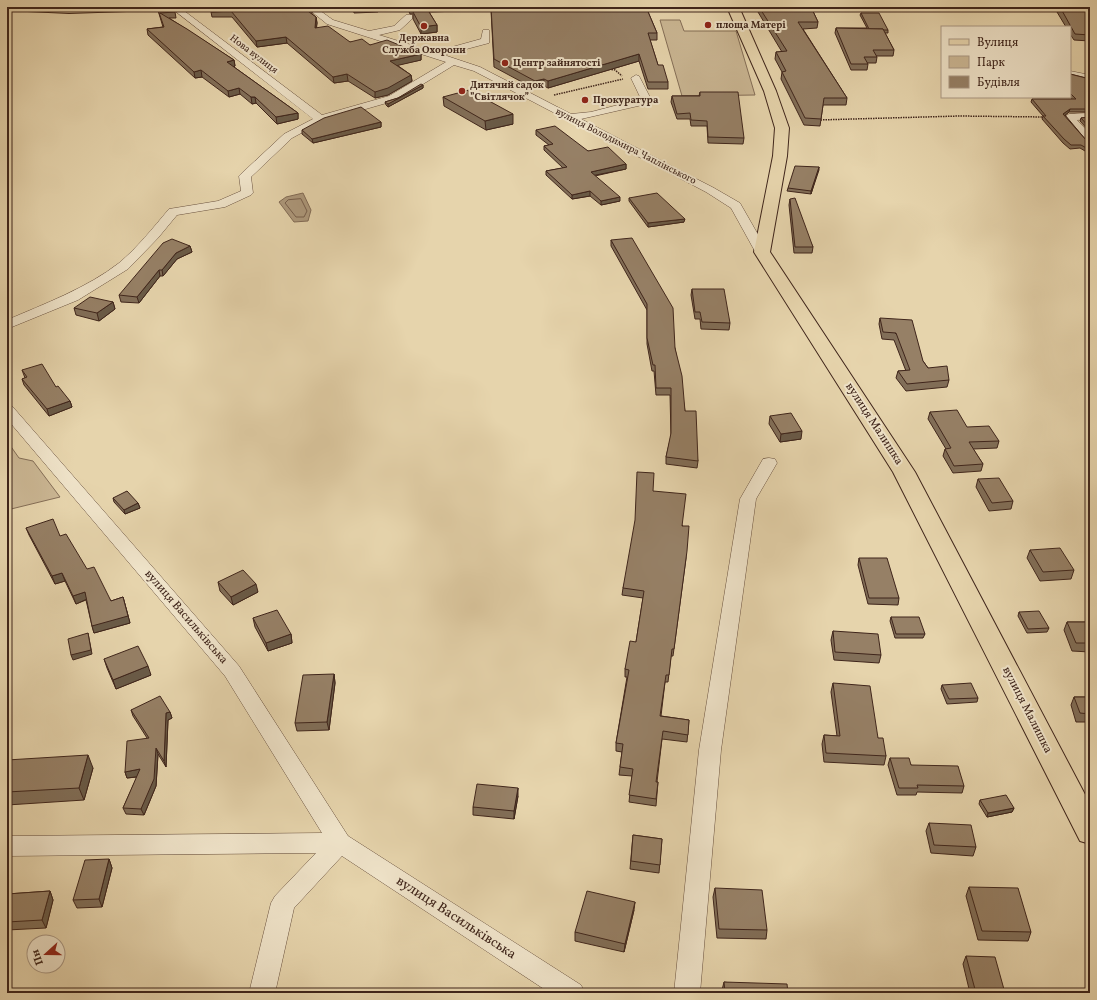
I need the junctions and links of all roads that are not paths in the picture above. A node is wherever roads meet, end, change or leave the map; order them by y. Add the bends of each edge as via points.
1 (7, 7) edge
2 (155, 7) edge
3 (174, 7) edge
4 (310, 7) edge
5 (732, 7) edge
6 (409, 17) dead end
7 (486, 32) dead end
8 (368, 34) junction
9 (435, 55) junction
10 (454, 61) junction
11 (1071, 74) edge
12 (636, 78) dead end
13 (1090, 78) edge
14 (1090, 116) edge
15 (570, 117) junction
16 (320, 119) junction
17 (1090, 140) edge
18 (762, 252) junction
19 (7, 325) edge
20 (7, 409) edge
21 (769, 463) dead end
22 (1090, 832) edge
23 (340, 843) junction
24 (7, 846) edge
25 (262, 993) edge
26 (572, 993) edge
27 (687, 993) edge

1 - 2 main road via 69,10
3 - 16 street, Нова вулиця
4 - 8 street, вулиця Володимира Чаплінського via 330,22
5 - 18 main road via 770,91 782,128 780,156
6 - 8 street via 397,28
7 - 9 street via 486,41
8 - 9 street, вулиця Володимира Чаплінського
9 - 10 street, вулиця Володимира Чаплінського
10 - 15 street, вулиця Володимира Чаплінського via 477,69
10 - 16 street via 393,98
11 - 13 street
12 - 15 street via 647,101 591,115
14 - 17 street via 1069,117
15 - 18 street, вулиця Володимира Чаплінського via 736,206
16 - 19 street via 288,136 245,176 247,193 221,204 173,212 123,266 73,297
18 - 22 main road, вулиця Малишка via 904,472
20 - 23 street, вулиця Васильківська via 232,671
21 - 27 street via 748,499 710,750
23 - 24 street
23 - 25 street via 283,904
23 - 26 street, вулиця Васильківська

